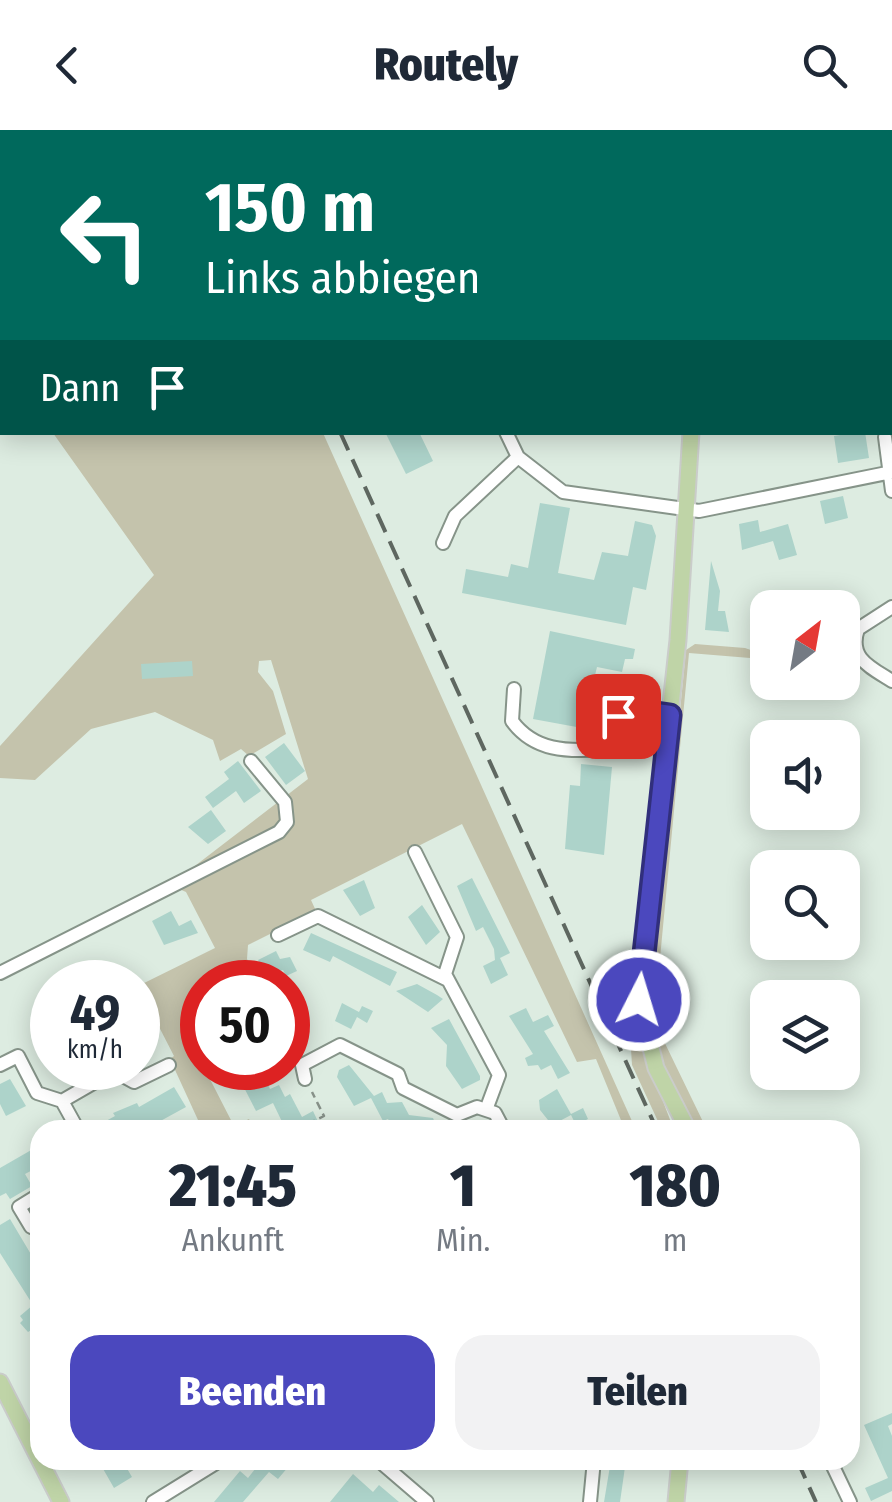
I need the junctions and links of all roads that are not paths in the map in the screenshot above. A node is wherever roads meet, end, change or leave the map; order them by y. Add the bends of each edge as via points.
1 (507, 435) edge
2 (691, 435) edge
3 (885, 437) dead end
4 (518, 457) junction
5 (890, 473) edge
6 (892, 491) edge
7 (686, 510) junction
8 (443, 543) dead end
9 (892, 607) edge
10 (892, 680) edge
11 (514, 690) dead end
12 (670, 715) junction
13 (251, 761) dead end
14 (415, 852) dead end
15 (278, 935) dead end
16 (0, 973) edge
17 (448, 980) junction
18 (310, 1061) edge
19 (169, 1064) dead end
20 (0, 1065) edge
21 (160, 1069) edge
22 (80, 1090) edge
23 (62, 1101) junction
24 (486, 1110) junction
25 (72, 1120) edge
26 (499, 1120) edge
27 (683, 1120) edge
28 (30, 1200) edge
29 (30, 1225) edge
30 (0, 1382) edge
31 (30, 1441) edge
32 (45, 1470) edge
33 (206, 1470) edge
34 (390, 1470) edge
35 (593, 1470) edge
36 (679, 1470) edge
37 (835, 1470) edge
38 (163, 1500) edge
39 (61, 1502) edge
40 (427, 1502) edge
41 (590, 1502) edge
42 (676, 1502) edge
43 (850, 1502) edge

1 - 4 street
2 - 7 main road
3 - 5 street
4 - 7 street via 563,492
4 - 8 street via 455,516
5 - 6 street
5 - 7 street via 714,511
7 - 12 main road
9 - 10 street via 858,628 854,644 860,659
11 - 12 street via 512,721 538,745 603,749 618,716 636,710
12 - 27 main road via 639,1000 656,1068
13 - 16 street via 285,802 287,822 279,832
14 - 17 street via 457,938
15 - 17 street via 318,908
17 - 24 street via 499,1075
18 - 24 street via 340,1045 398,1074 403,1088 457,1116
19 - 21 street
20 - 23 street via 18,1056 37,1093
22 - 23 street
23 - 25 street
24 - 26 street
28 - 29 street via 19,1207
30 - 31 main road
32 - 39 main road
33 - 38 street
34 - 40 street
35 - 41 street
36 - 42 main road
37 - 43 street

